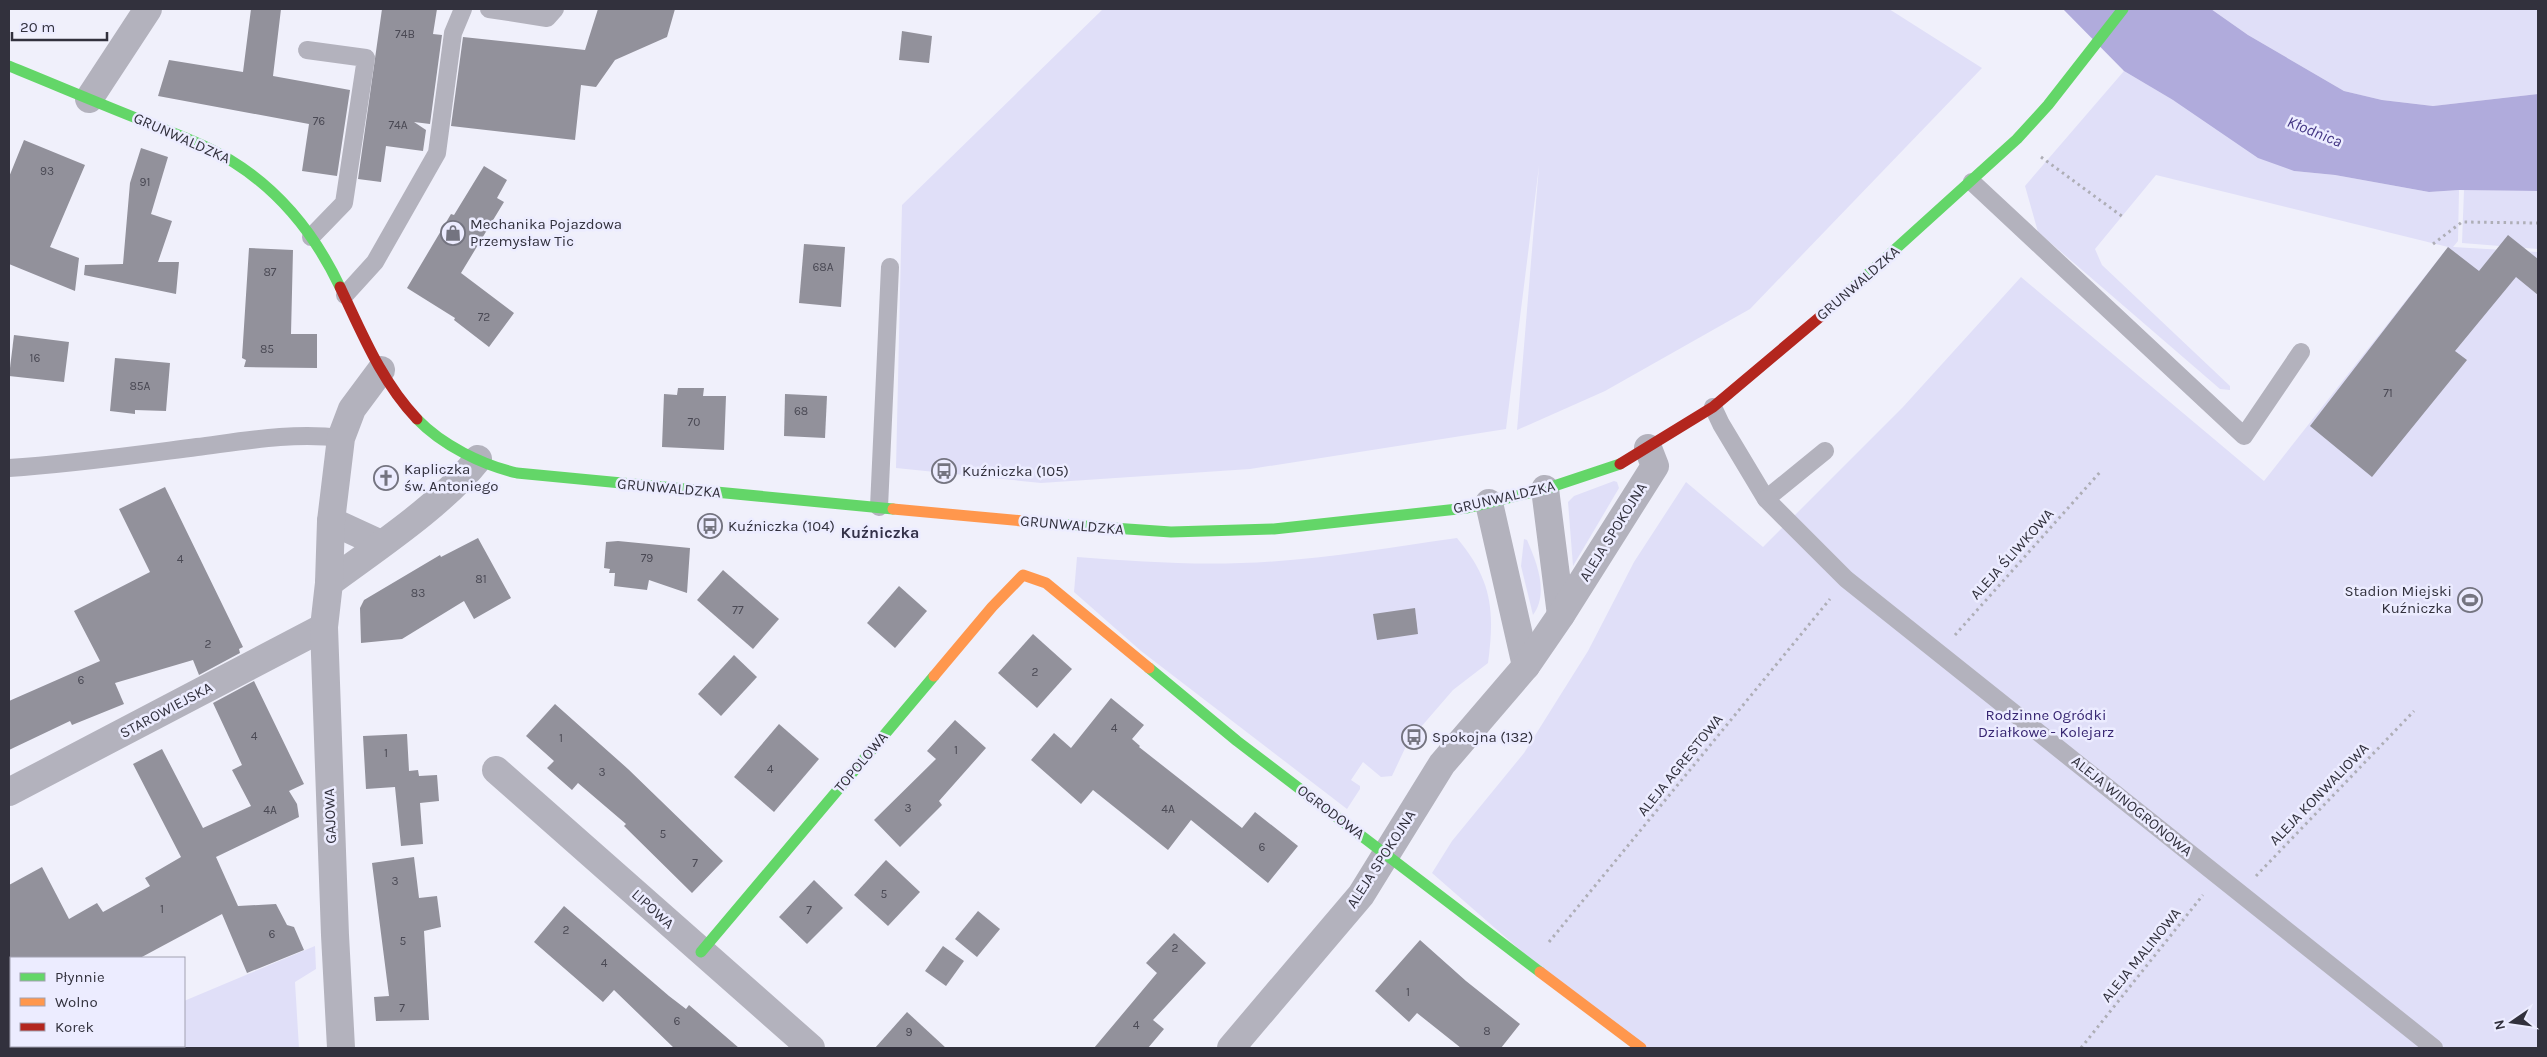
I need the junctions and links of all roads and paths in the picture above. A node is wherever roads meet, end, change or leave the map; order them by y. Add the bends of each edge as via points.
1 (148, 9) edge
2 (463, 9) edge
3 (489, 9) edge
4 (556, 9) edge
5 (2122, 9) edge
6 (307, 50) dead end
7 (9, 66) edge
8 (89, 98) junction
9 (2016, 139) junction
10 (1972, 182) junction
11 (2123, 217) dead end
12 (2538, 223) edge
13 (311, 237) junction
14 (2432, 244) dead end
15 (890, 267) dead end
16 (345, 295) junction
17 (2301, 352) dead end
18 (381, 370) junction
19 (1713, 407) junction
20 (341, 438) junction
21 (1648, 448) junction
22 (1825, 451) dead end
23 (478, 459) junction
24 (9, 468) edge
25 (2101, 471) dead end
26 (1544, 489) junction
27 (1766, 499) junction
28 (1489, 503) junction
29 (879, 507) junction
30 (330, 521) junction
31 (381, 544) junction
32 (1023, 575) joint
33 (1846, 579) junction
34 (329, 583) junction
35 (1562, 614) junction
36 (324, 627) junction
37 (1940, 652) junction
38 (1526, 666) junction
39 (2414, 711) dead end
40 (496, 770) dead end
41 (9, 792) edge
42 (1386, 854) junction
43 (2219, 875) junction
44 (2240, 892) junction
45 (701, 952) junction
46 (1531, 965) junction
47 (341, 1048) edge
48 (811, 1048) edge
49 (1231, 1048) edge
50 (1641, 1048) edge
51 (2081, 1048) edge
52 (2434, 1048) edge

1 - 8 street
2 - 16 lane via 453,33 438,153 375,262
3 - 4 lane via 547,18
5 - 9 street, GRUNWALDZKA via 2048,105
6 - 13 lane via 366,58 344,203
7 - 8 street, GRUNWALDZKA
8 - 13 street, GRUNWALDZKA via 235,161 260,179
9 - 10 street, GRUNWALDZKA
9 - 11 path
10 - 17 lane via 2244,436
10 - 19 street, GRUNWALDZKA
12 - 14 path via 2462,222
13 - 16 street, GRUNWALDZKA via 324,254
15 - 29 lane
16 - 18 street, GRUNWALDZKA
18 - 20 street, GAJOWA via 352,409
18 - 23 street, GRUNWALDZKA via 398,397 420,422
19 - 21 street, GRUNWALDZKA
19 - 27 lane, ALEJA WINOGRONOWA
20 - 24 lane via 265,438
20 - 30 street, GAJOWA
21 - 26 street, GRUNWALDZKA via 1614,466
21 - 35 street, ALEJA SPOKOJNA via 1655,466
22 - 27 lane
23 - 29 street, GRUNWALDZKA via 499,469 574,479
23 - 31 street via 445,493
25 - 37 path, ALEJA ŚLIWKOWA
26 - 28 street, GRUNWALDZKA
26 - 35 street, ALEJA SPOKOJNA
27 - 33 lane, ALEJA WINOGRONOWA
28 - 29 street, GRUNWALDZKA via 1274,529 1171,532
28 - 38 street
30 - 31 street
30 - 34 street, GAJOWA
31 - 34 street
32 - 42 street, OGRODOWA via 1046,584 1237,741
32 - 45 street, TOPOLOWA via 992,607
33 - 37 lane, ALEJA WINOGRONOWA
33 - 46 path, ALEJA AGRESTOWA
34 - 36 street, GAJOWA
35 - 38 street, ALEJA SPOKOJNA
36 - 41 street, STAROWIEJSKA
36 - 47 street, GAJOWA
37 - 43 lane, ALEJA WINOGRONOWA
38 - 42 street, ALEJA SPOKOJNA via 1442,764
39 - 44 path, ALEJA KONWALIOWA
40 - 45 street, LIPOWA
42 - 46 street, OGRODOWA
42 - 49 street, ALEJA SPOKOJNA via 1361,895
43 - 44 lane, ALEJA WINOGRONOWA
43 - 51 path, ALEJA MALINOWA
44 - 52 lane, ALEJA WINOGRONOWA
45 - 48 street, LIPOWA
46 - 50 street, OGRODOWA

